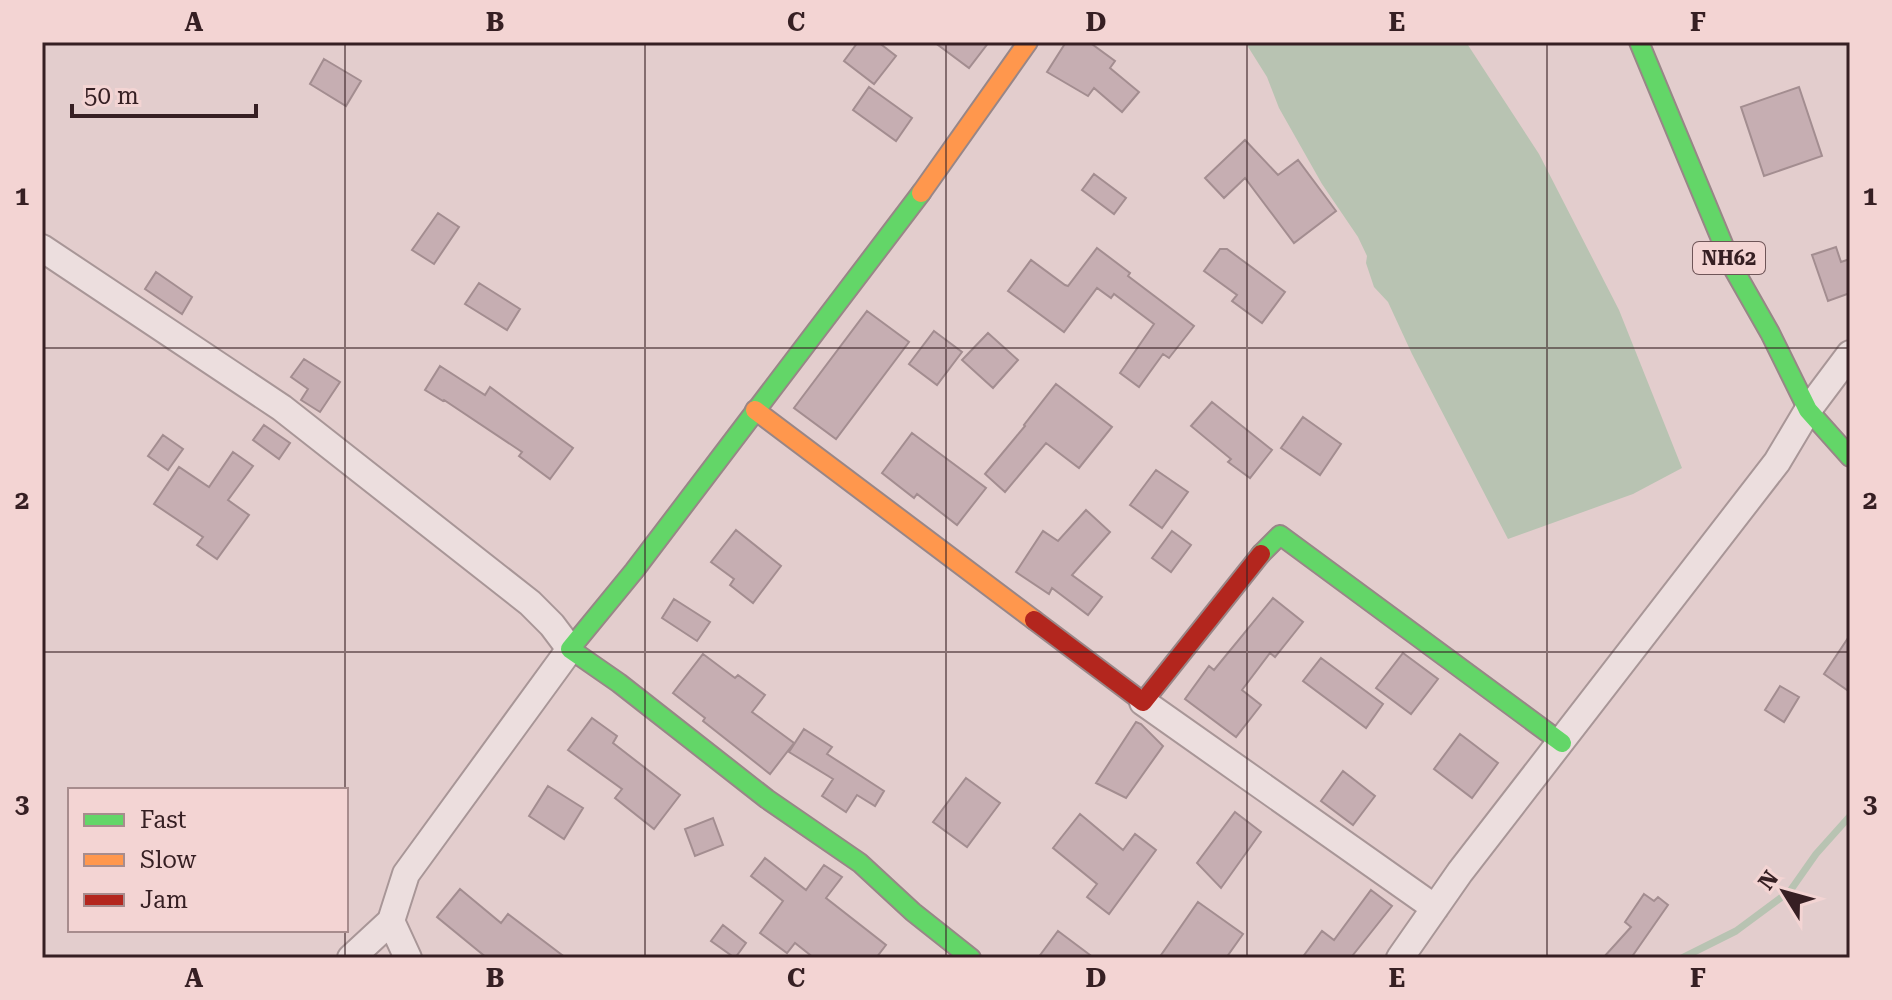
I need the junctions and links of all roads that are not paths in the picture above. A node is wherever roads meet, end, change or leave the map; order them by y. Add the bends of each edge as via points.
1 (1028, 42) edge
2 (1639, 42) edge
3 (42, 248) edge
4 (1850, 354) edge
5 (755, 410) junction
6 (1808, 410) junction
7 (1850, 457) edge
8 (570, 649) junction
9 (1143, 702) junction
10 (1562, 743) junction
11 (1435, 908) junction
12 (391, 921) junction
13 (351, 958) edge
14 (408, 958) edge
15 (971, 958) edge
16 (1400, 958) edge

1 - 5 street via 896,228
2 - 6 street, NH62 via 1733,268
3 - 8 street via 282,408 530,603
4 - 6 street
5 - 8 street
5 - 9 street
6 - 7 street, NH62
6 - 10 street via 1777,462
8 - 12 street via 406,874
8 - 15 street via 860,863
9 - 10 street via 1280,535
9 - 11 street
10 - 11 street
11 - 16 street
12 - 13 street
12 - 14 street

